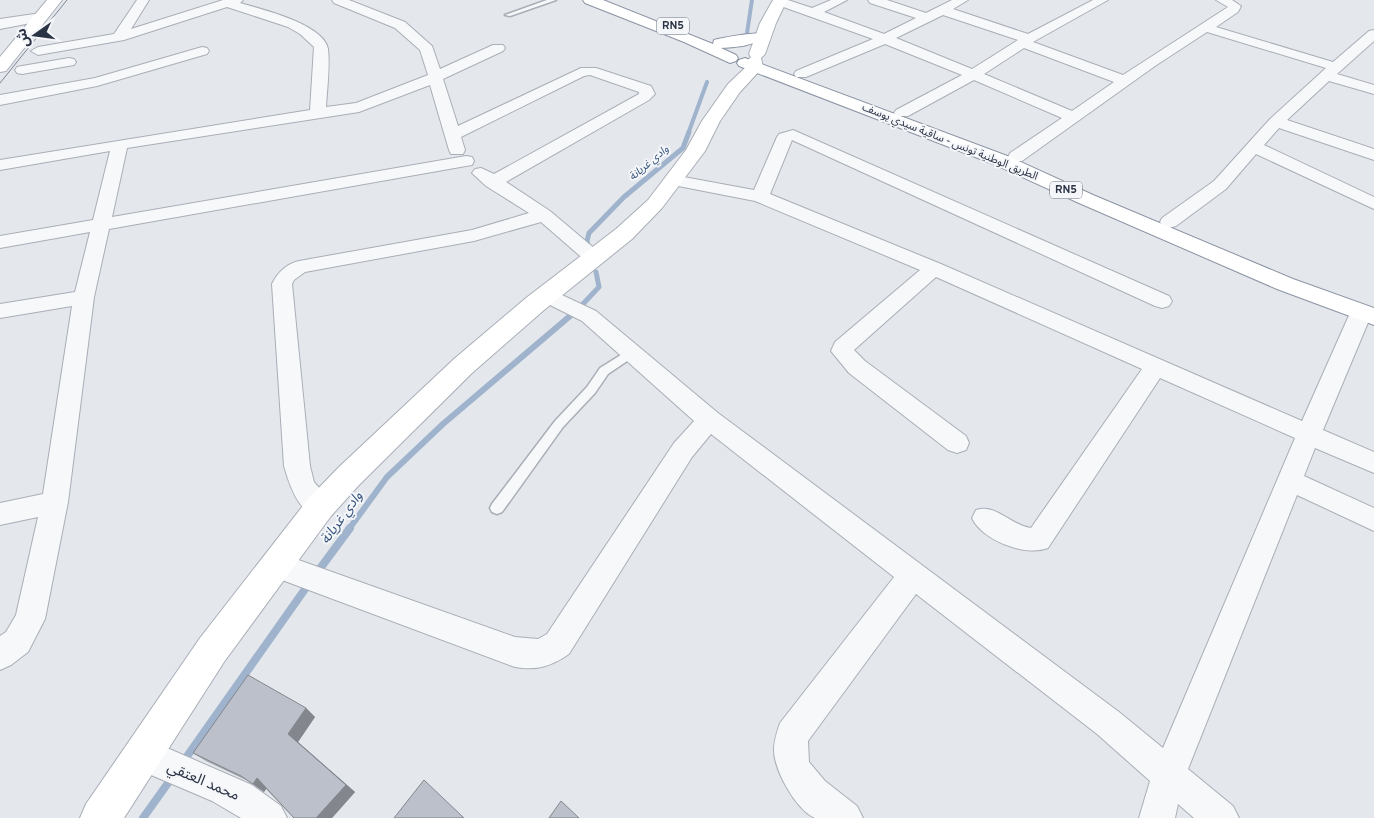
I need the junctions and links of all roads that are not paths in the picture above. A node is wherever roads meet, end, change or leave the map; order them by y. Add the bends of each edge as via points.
1 (55, 0) edge
2 (143, 0) edge
3 (342, 0) edge
4 (553, 0) edge
5 (590, 0) edge
6 (604, 0) edge
7 (841, 0) edge
8 (874, 0) edge
9 (962, 0) edge
10 (1102, 0) edge
11 (1222, 0) edge
12 (780, 1) edge
13 (232, 2) edge
14 (942, 10) junction
15 (814, 12) junction
16 (508, 15) dead end
17 (41, 17) junction
18 (926, 18) junction
19 (768, 23) junction
20 (0, 24) edge
21 (1206, 28) junction
22 (1374, 34) edge
23 (754, 37) junction
24 (882, 40) junction
25 (1026, 41) junction
26 (124, 43) junction
27 (720, 43) junction
28 (498, 48) dead end
29 (38, 51) dead end
30 (202, 51) dead end
31 (147, 52) dead end
32 (108, 53) dead end
33 (85, 58) dead end
34 (162, 63) junction
35 (745, 64) junction
36 (0, 67) edge
37 (22, 70) dead end
38 (1331, 71) junction
39 (801, 74) junction
40 (973, 75) junction
41 (435, 78) junction
42 (1125, 81) junction
43 (1374, 90) edge
44 (0, 100) edge
45 (902, 113) junction
46 (318, 114) junction
47 (1073, 117) junction
48 (1276, 122) junction
49 (453, 135) junction
50 (120, 144) junction
51 (1254, 147) junction
52 (1374, 155) edge
53 (1016, 157) junction
54 (466, 161) junction
55 (0, 165) edge
56 (673, 180) junction
57 (492, 182) junction
58 (760, 196) junction
59 (1374, 204) edge
60 (544, 215) junction
61 (1169, 222) junction
62 (100, 225) junction
63 (0, 242) edge
64 (594, 258) junction
65 (934, 268) junction
66 (1287, 278) junction
67 (84, 297) junction
68 (1162, 301) dead end
69 (567, 305) junction
70 (0, 312) edge
71 (1370, 312) edge
72 (632, 352) junction
73 (1156, 366) junction
74 (709, 420) junction
75 (1309, 433) junction
76 (957, 444) dead end
77 (1374, 463) edge
78 (1291, 481) junction
79 (55, 502) junction
80 (320, 507) junction
81 (498, 508) dead end
82 (0, 514) edge
83 (985, 518) dead end
84 (1374, 520) edge
85 (276, 565) junction
86 (913, 575) junction
87 (0, 655) edge
88 (164, 764) junction
89 (1169, 774) junction
90 (100, 818) edge
91 (269, 818) edge
92 (845, 818) edge
93 (1157, 818) edge
94 (1221, 818) edge

1 - 17 main road
2 - 26 street
3 - 41 street via 407,30 427,49
4 - 16 lane
5 - 35 main road, الطريق الوطنية تونس - ساقية سيدي يوسف / RN5
6 - 27 main road, الطريق الوطنية تونس - ساقية سيدي يوسف / RN5
7 - 15 street
8 - 18 street
9 - 14 street
10 - 25 street
11 - 21 street via 1235,6 1234,9
12 - 15 street
12 - 19 main road
13 - 26 street
13 - 46 street via 304,30 319,42
14 - 18 street
14 - 25 street
15 - 24 street
17 - 20 street
17 - 36 main road
18 - 24 street
19 - 23 main road
19 - 35 main road
21 - 38 street
21 - 42 street
22 - 38 street
23 - 27 main road
23 - 35 main road
24 - 39 street
24 - 40 street
25 - 40 street
25 - 42 street
26 - 29 street
26 - 32 street
27 - 35 main road, الطريق الوطنية تونس - ساقية سيدي يوسف / RN5
28 - 41 street
30 - 34 street
31 - 34 street
33 - 37 street
34 - 44 street via 84,86
35 - 39 main road, الطريق الوطنية تونس - ساقية سيدي يوسف / RN5
35 - 56 main road via 695,151
35 - 66 main road, الطريق الوطنية تونس - ساقية سيدي يوسف / RN5 via 1003,161 1086,199
38 - 43 street
38 - 48 street
39 - 45 main road, الطريق الوطنية تونس - ساقية سيدي يوسف / RN5
40 - 45 street
40 - 47 street
41 - 46 street via 382,100
41 - 49 street
42 - 47 street
45 - 53 main road, الطريق الوطنية تونس - ساقية سيدي يوسف / RN5
46 - 50 street
47 - 53 street
48 - 51 street
48 - 52 street
49 - 54 street via 454,144
49 - 57 street via 581,72 591,71 646,89 644,96
50 - 55 street
50 - 62 street
51 - 59 street
51 - 61 street via 1220,185
53 - 61 main road, الطريق الوطنية تونس - ساقية سيدي يوسف / RN5
54 - 57 street
54 - 62 street
56 - 58 street
56 - 64 main road via 655,204
57 - 60 street
58 - 65 street
58 - 68 street via 784,138 793,136
60 - 64 street
60 - 80 street via 474,234 299,267 286,276 282,284 297,466 303,487
61 - 66 main road, الطريق الوطنية تونس - ساقية سيدي يوسف / RN5
62 - 63 street
62 - 67 street
64 - 69 main road
65 - 73 street
65 - 76 street via 842,351 857,367
66 - 71 main road, الطريق الوطنية تونس - ساقية سيدي يوسف / RN5
67 - 70 street
67 - 79 street
69 - 72 street
69 - 80 main road via 463,366
71 - 75 street
72 - 74 street
72 - 81 lane via 604,371 559,424
73 - 75 street
73 - 83 street via 1038,540 1017,537
74 - 85 street via 683,450 558,644 547,652 531,656 515,652
74 - 86 street
75 - 77 street
75 - 78 street
78 - 84 street
78 - 89 street
79 - 82 street
79 - 87 street via 30,618 17,642
80 - 85 main road
85 - 88 main road via 212,650
86 - 89 street via 1108,723
86 - 92 street via 792,735 789,747 798,777 808,791
88 - 90 main road
88 - 91 street, محمد العتقي via 239,795
89 - 93 street
89 - 94 street

